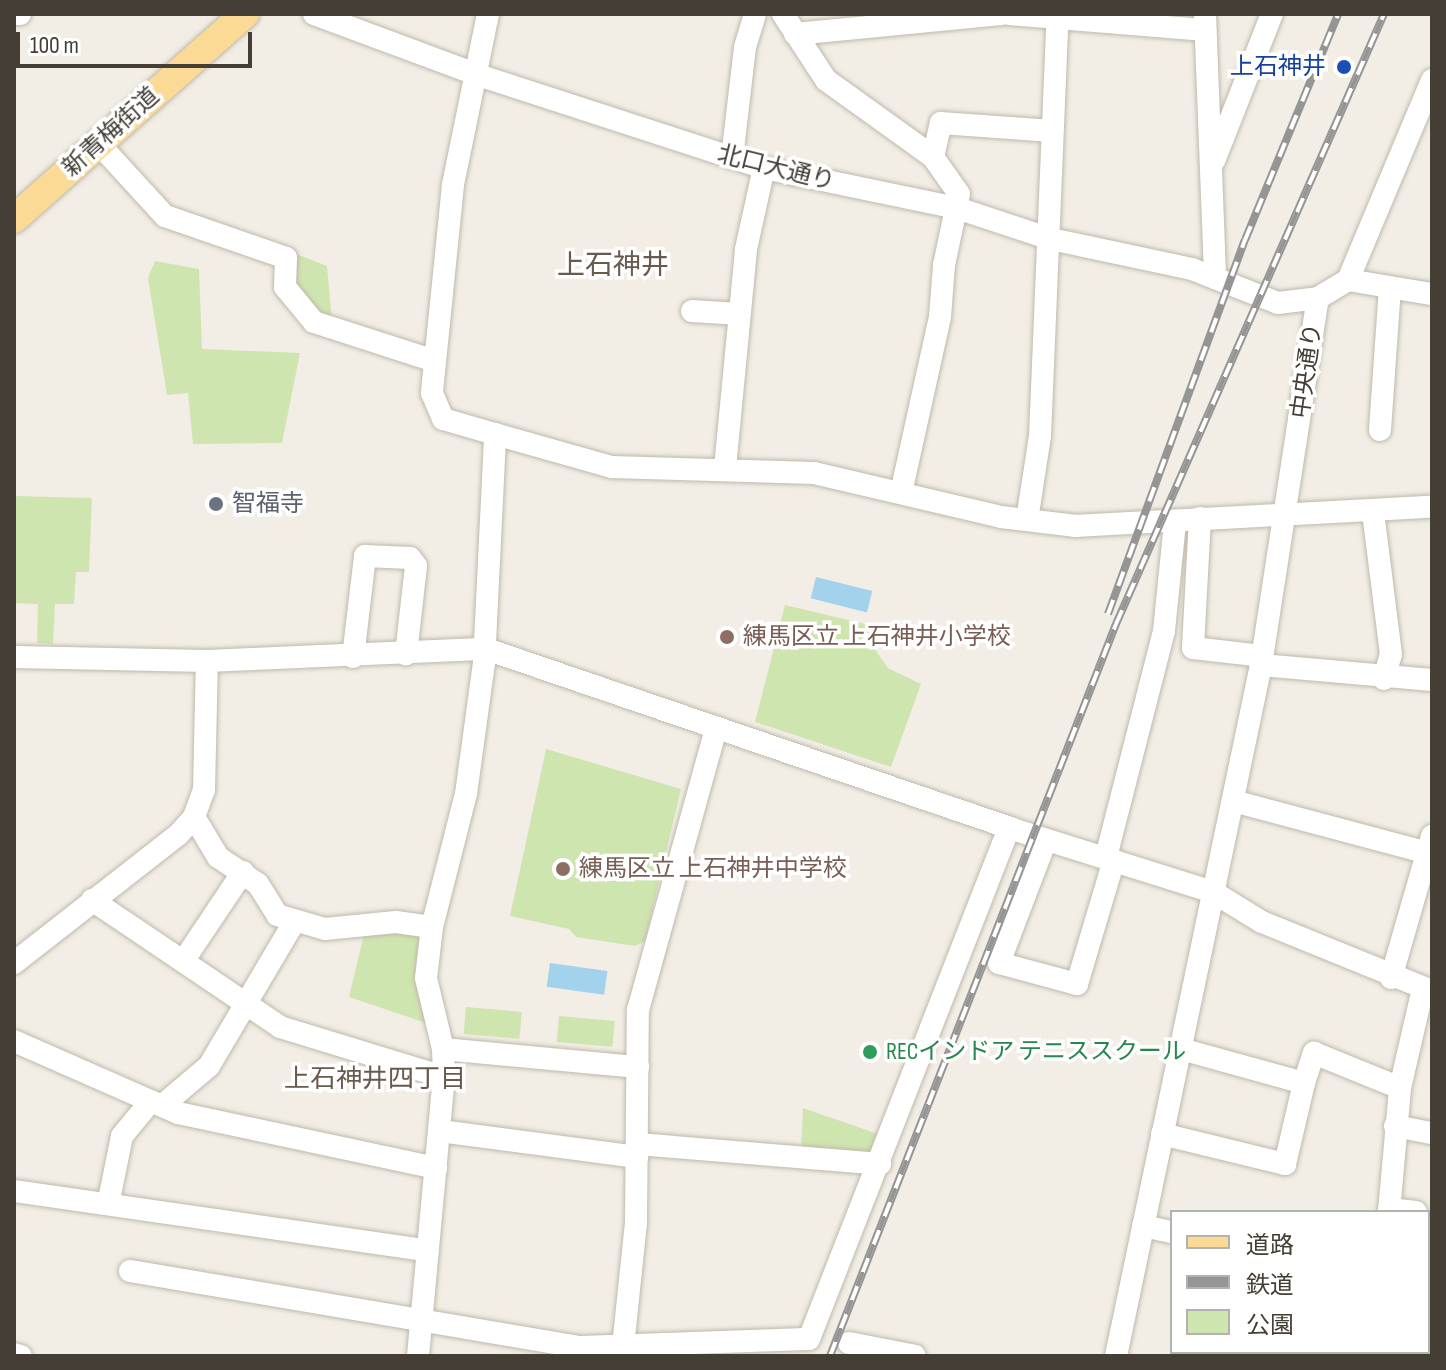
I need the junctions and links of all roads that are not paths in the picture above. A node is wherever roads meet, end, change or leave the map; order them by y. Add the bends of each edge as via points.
1 (245, 14) edge
2 (314, 14) edge
3 (488, 14) edge
4 (755, 14) edge
5 (783, 14) edge
6 (1001, 14) edge
7 (1009, 14) edge
8 (1272, 14) edge
9 (1058, 15) edge
10 (947, 16) edge
11 (1205, 22) edge
12 (795, 34) junction
13 (475, 74) junction
14 (1432, 80) edge
15 (1052, 131) junction
16 (98, 143) junction
17 (933, 157) junction
18 (732, 158) junction
19 (764, 168) junction
20 (1211, 170) junction
21 (957, 208) junction
22 (14, 219) edge
23 (1051, 239) junction
24 (1215, 277) junction
25 (1348, 280) junction
26 (1390, 287) junction
27 (1246, 290) joint
28 (1432, 294) edge
29 (1318, 298) junction
30 (692, 311) dead end
31 (739, 314) junction
32 (432, 360) junction
33 (1380, 430) dead end
34 (495, 434) junction
35 (725, 468) junction
36 (901, 493) junction
37 (1432, 507) edge
38 (1373, 512) junction
39 (1286, 516) junction
40 (1200, 518) junction
41 (1027, 520) junction
42 (1175, 522) junction
43 (486, 649) junction
44 (406, 654) junction
45 (14, 657) edge
46 (353, 657) junction
47 (207, 661) junction
48 (1261, 661) junction
49 (1384, 679) junction
50 (1432, 680) edge
51 (716, 728) junction
52 (1233, 801) junction
53 (194, 817) junction
54 (1009, 828) junction
55 (1046, 840) junction
56 (1430, 848) edge
57 (1110, 859) junction
58 (243, 872) junction
59 (1213, 892) junction
60 (92, 900) junction
61 (294, 922) junction
62 (432, 927) junction
63 (184, 960) junction
64 (14, 963) edge
65 (1391, 978) junction
66 (1428, 990) edge
67 (247, 1001) junction
68 (14, 1041) edge
69 (443, 1049) junction
70 (1181, 1049) junction
71 (638, 1067) junction
72 (444, 1077) junction
73 (1304, 1083) junction
74 (1400, 1088) junction
75 (157, 1103) junction
76 (1395, 1126) junction
77 (440, 1131) junction
78 (1432, 1133) edge
79 (1162, 1134) junction
80 (638, 1151) junction
81 (880, 1164) junction
82 (436, 1168) junction
83 (14, 1191) edge
84 (109, 1200) junction
85 (1389, 1210) edge
86 (1143, 1226) junction
87 (1170, 1232) edge
88 (428, 1251) junction
89 (130, 1271) dead end
90 (421, 1320) junction
91 (849, 1343) dead end
92 (713, 1350) edge
93 (622, 1352) edge
94 (14, 1354) edge
95 (21, 1356) edge
96 (418, 1356) edge
97 (915, 1356) edge
98 (1116, 1356) edge

1 - 16 main road, 新青梅街道
2 - 13 street, 北口大通り
3 - 13 street
4 - 18 street via 745,47
5 - 12 street
6 - 10 street
7 - 9 street
8 - 20 street
9 - 11 street
9 - 15 street
10 - 12 street
11 - 20 street
12 - 17 street via 826,80
13 - 18 street, 北口大通り
13 - 32 street via 453,185 444,295
14 - 25 street
15 - 17 street via 941,123
15 - 23 street
16 - 22 main road, 新青梅街道
16 - 32 street via 165,216 286,258 285,287 314,322
17 - 21 street via 956,185
18 - 19 street, 北口大通り
19 - 21 street, 北口大通り
19 - 31 street via 746,249
20 - 24 street
21 - 23 street, 北口大通り
21 - 36 street via 940,317
23 - 24 street, 北口大通り
23 - 41 street via 1040,436
24 - 27 street, 北口大通り
25 - 26 street
25 - 29 street
26 - 28 street
26 - 33 street
27 - 29 street, 中央通り via 1278,303
29 - 39 street, 中央通り
30 - 31 street
31 - 35 street
32 - 34 street via 432,393 439,415
34 - 35 street via 612,467
34 - 43 street
35 - 36 street via 814,473
36 - 41 street
37 - 38 street
38 - 39 street
38 - 49 street via 1391,654
39 - 40 street
39 - 48 street, 中央通り
40 - 42 street
40 - 48 street via 1193,648
41 - 42 street via 1118,527
42 - 57 street via 1164,631
43 - 44 street
43 - 51 street
43 - 62 street via 466,794
44 - 46 street
44 - 46 street via 416,566 410,558 365,556
45 - 47 street
46 - 47 street
47 - 53 street via 204,790
48 - 49 street
48 - 52 street, 中央通り
49 - 50 street
51 - 54 street
51 - 71 street via 638,1010
52 - 56 street
52 - 59 street, 中央通り
53 - 58 street via 218,857
53 - 60 street
54 - 55 street
54 - 81 street
55 - 57 street
55 - 57 street via 999,963 1077,984
56 - 65 street
57 - 59 street
58 - 61 street via 258,884 277,915
58 - 63 street
59 - 65 street via 1262,922
59 - 70 street, 中央通り
60 - 63 street
60 - 64 street
61 - 62 street via 325,929 396,922
61 - 67 street
62 - 69 street via 426,978
63 - 67 street
65 - 66 street
66 - 74 street
67 - 72 street via 280,1027
67 - 75 street via 209,1066
68 - 75 street
69 - 71 street
69 - 72 street
70 - 73 street
70 - 79 street, 中央通り
71 - 80 street
72 - 77 street
73 - 74 street via 1314,1053
73 - 79 street via 1285,1164
74 - 76 street
75 - 82 street via 178,1113
75 - 84 street via 122,1136
76 - 78 street
76 - 85 street
77 - 80 street
77 - 82 street
79 - 86 street, 中央通り
80 - 81 street
80 - 93 street
81 - 92 street via 813,1336
82 - 88 street
83 - 84 street
84 - 88 street
86 - 87 street
86 - 98 street, 中央通り
88 - 90 street
89 - 90 street
90 - 93 street
90 - 96 street
91 - 97 street
92 - 93 street
94 - 95 street

